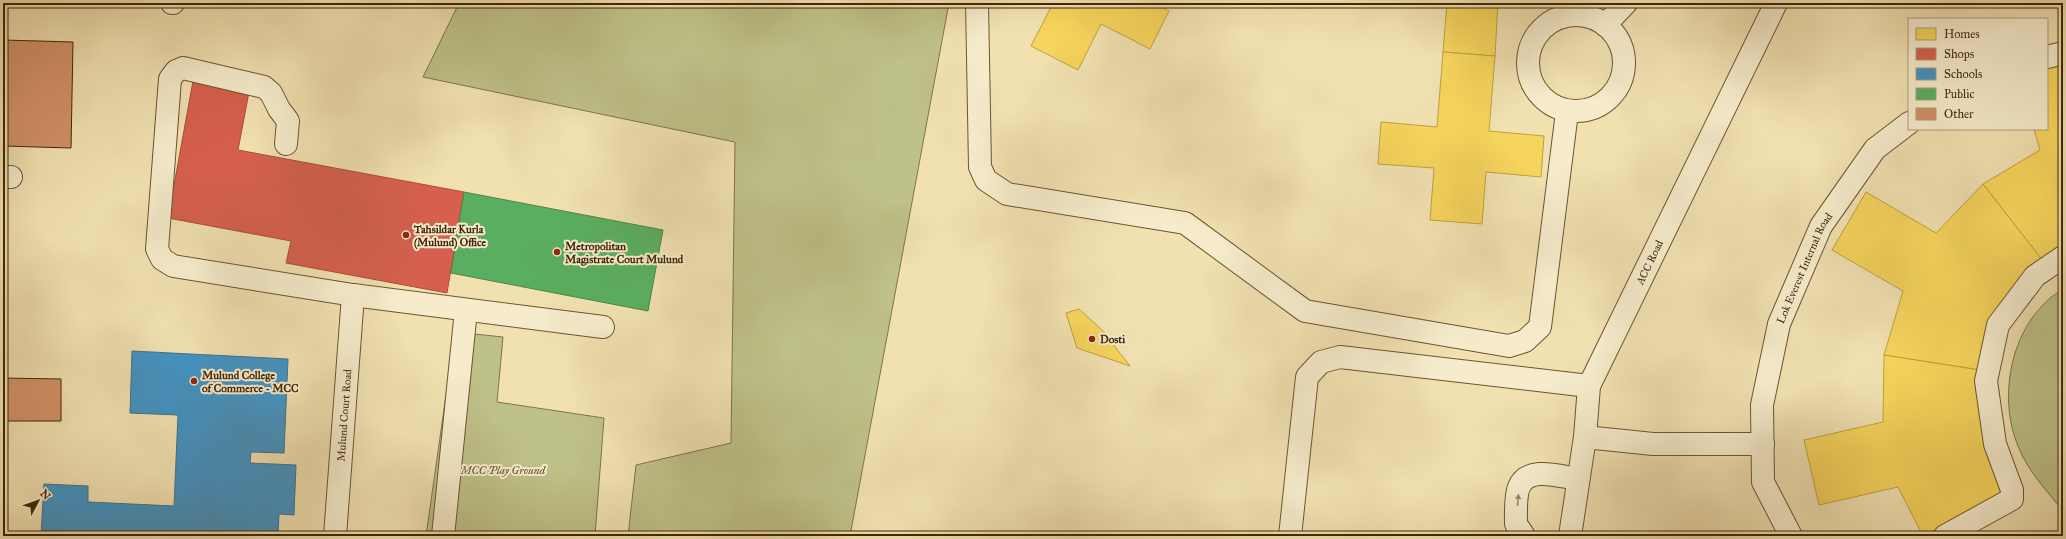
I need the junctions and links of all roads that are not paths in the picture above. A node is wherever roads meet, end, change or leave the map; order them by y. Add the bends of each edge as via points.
1 (978, 3) edge
2 (1626, 3) edge
3 (1776, 3) edge
4 (1605, 25) junction
5 (2063, 53) edge
6 (2048, 57) edge
7 (1567, 112) junction
8 (1908, 123) edge
9 (286, 144) dead end
10 (2063, 257) edge
11 (353, 295) junction
12 (466, 310) junction
13 (603, 327) dead end
14 (1589, 386) junction
15 (1585, 437) junction
16 (1763, 444) junction
17 (1578, 479) junction
18 (335, 536) edge
19 (443, 536) edge
20 (1290, 536) edge
21 (1524, 536) edge
22 (1570, 536) edge
23 (1791, 536) edge
24 (1945, 536) edge

1 - 7 street via 980,167 986,180 1007,194 1185,223 1305,311 1509,346 1525,341 1540,327
2 - 4 street
3 - 14 street, ACC Road
4 - 7 street via 1617,37 1623,53 1625,69 1620,85 1610,98 1598,107 1583,112
4 - 7 street via 1591,17 1575,14 1558,18 1544,26 1534,38 1528,53 1527,68 1532,84 1540,96
5 - 6 street
8 - 16 street, Lok Everest Internal Road via 1875,149 1821,226 1779,324 1762,406
9 - 11 street via 288,121 271,93 264,87 183,68 176,70 170,79 157,249 162,259 173,266
10 - 24 street via 2035,276 1998,326 1986,381 1995,444 2012,490 2012,499
11 - 12 street
11 - 18 street, Mulund Court Road
12 - 13 street
12 - 19 street
14 - 15 street, ACC Road
14 - 20 street via 1340,357 1321,362 1307,377
15 - 16 street via 1653,444
15 - 17 street, ACC Road
16 - 23 street, Lok Everest Internal Road via 1764,482
21 -> 17 street via 1516,524 1519,487 1525,480 1531,475 1538,474
17 - 22 street, ACC Road

